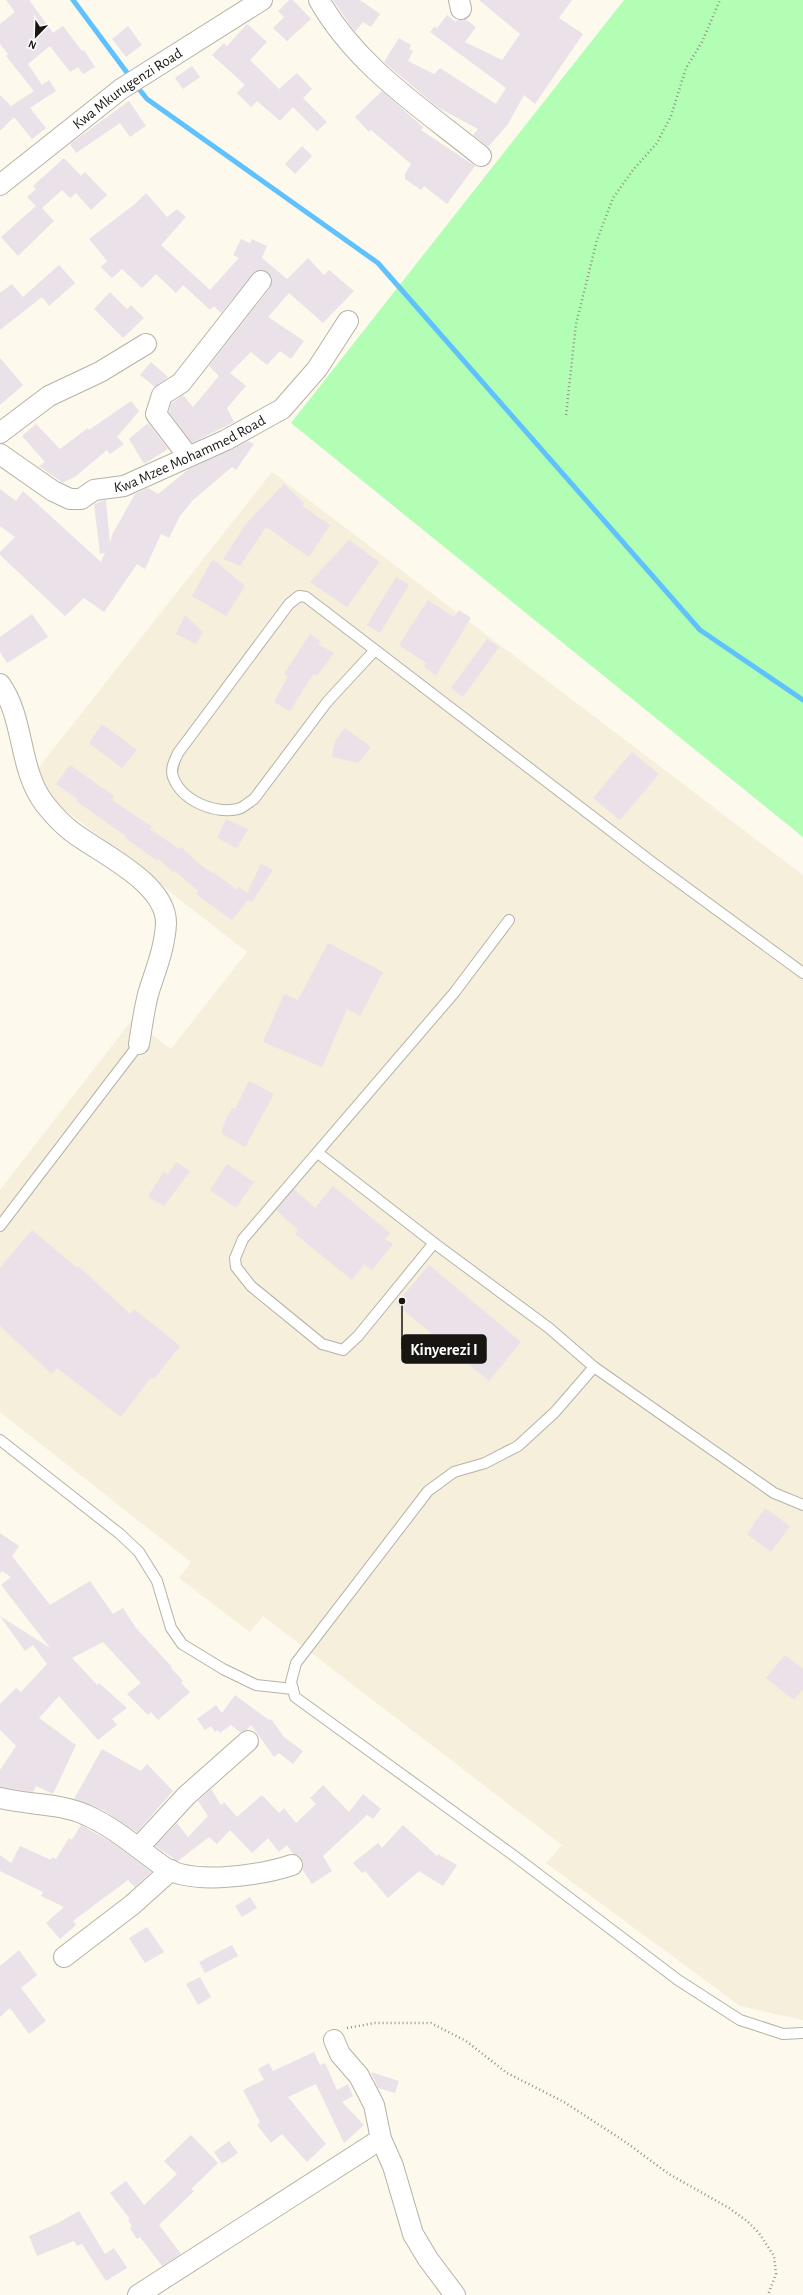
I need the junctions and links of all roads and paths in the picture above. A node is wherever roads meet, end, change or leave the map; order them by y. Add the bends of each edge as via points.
1 (319, 0) edge
2 (720, 0) edge
3 (259, 1) edge
4 (481, 156) dead end
5 (0, 185) edge
6 (261, 281) dead end
7 (348, 321) dead end
8 (146, 344) dead end
9 (566, 415) dead end
10 (0, 433) edge
11 (0, 454) edge
12 (188, 456) junction
13 (375, 650) junction
14 (0, 684) edge
15 (509, 920) dead end
16 (803, 973) edge
17 (139, 1044) joint
18 (318, 1153) junction
19 (0, 1226) edge
20 (434, 1243) junction
21 (594, 1367) junction
22 (0, 1440) edge
23 (803, 1506) edge
24 (293, 1689) junction
25 (248, 1741) dead end
26 (0, 1798) edge
27 (139, 1847) junction
28 (292, 1865) dead end
29 (171, 1870) junction
30 (64, 1957) dead end
31 (803, 2032) edge
32 (334, 2040) joint
33 (381, 2138) junction
34 (138, 2295) edge
35 (455, 2295) edge
36 (768, 2295) edge

1 - 4 street via 331,20 366,63 408,100
2 - 9 path via 702,42 686,68 671,116 657,143 613,198 597,240 576,324
3 - 5 street, Kwa Mkurugenzi Road via 121,89
6 - 12 street via 181,383 162,395 156,414
7 - 12 street, Kwa Mzee Mohammed Road via 317,369 282,410 226,440
8 - 10 street via 100,372 49,396
11 - 12 street, Kwa Mzee Mohammed Road via 53,492 70,499 81,499 94,490 124,486
13 - 13 lane via 306,597 298,596 257,645 178,753 172,765 172,776 182,791 196,802 210,808 240,809 254,798 327,702
13 - 16 lane via 653,863
14 - 17 street via 11,703 30,778 44,802 71,831 104,852 148,886 163,906 166,923 160,962 149,992
15 - 18 lane via 454,993
17 - 19 lane
18 - 20 lane
18 - 20 lane via 243,1239 235,1258 236,1267 251,1286 322,1344 343,1350 358,1336
20 - 21 lane via 549,1328
21 - 23 lane via 774,1493
21 - 24 lane via 555,1412 518,1446 485,1463 454,1472 428,1491 296,1663 291,1682
22 - 24 lane via 140,1552 156,1581 171,1628 182,1644 256,1685
24 - 31 lane via 295,1697 513,1855 678,1980 740,2020 783,2034
25 - 27 street via 186,1796
26 - 27 street via 79,1812 109,1826
27 - 29 street
28 - 29 street via 270,1872 216,1876 191,1875
29 - 30 street via 132,1905
32 - 33 street via 340,2054 359,2076 374,2105
32 - 36 path via 341,2029 375,2023 431,2023 466,2041 507,2073 564,2102 669,2174 747,2221 760,2233 775,2261 776,2274
33 - 34 street
33 - 35 street via 393,2166 413,2234

